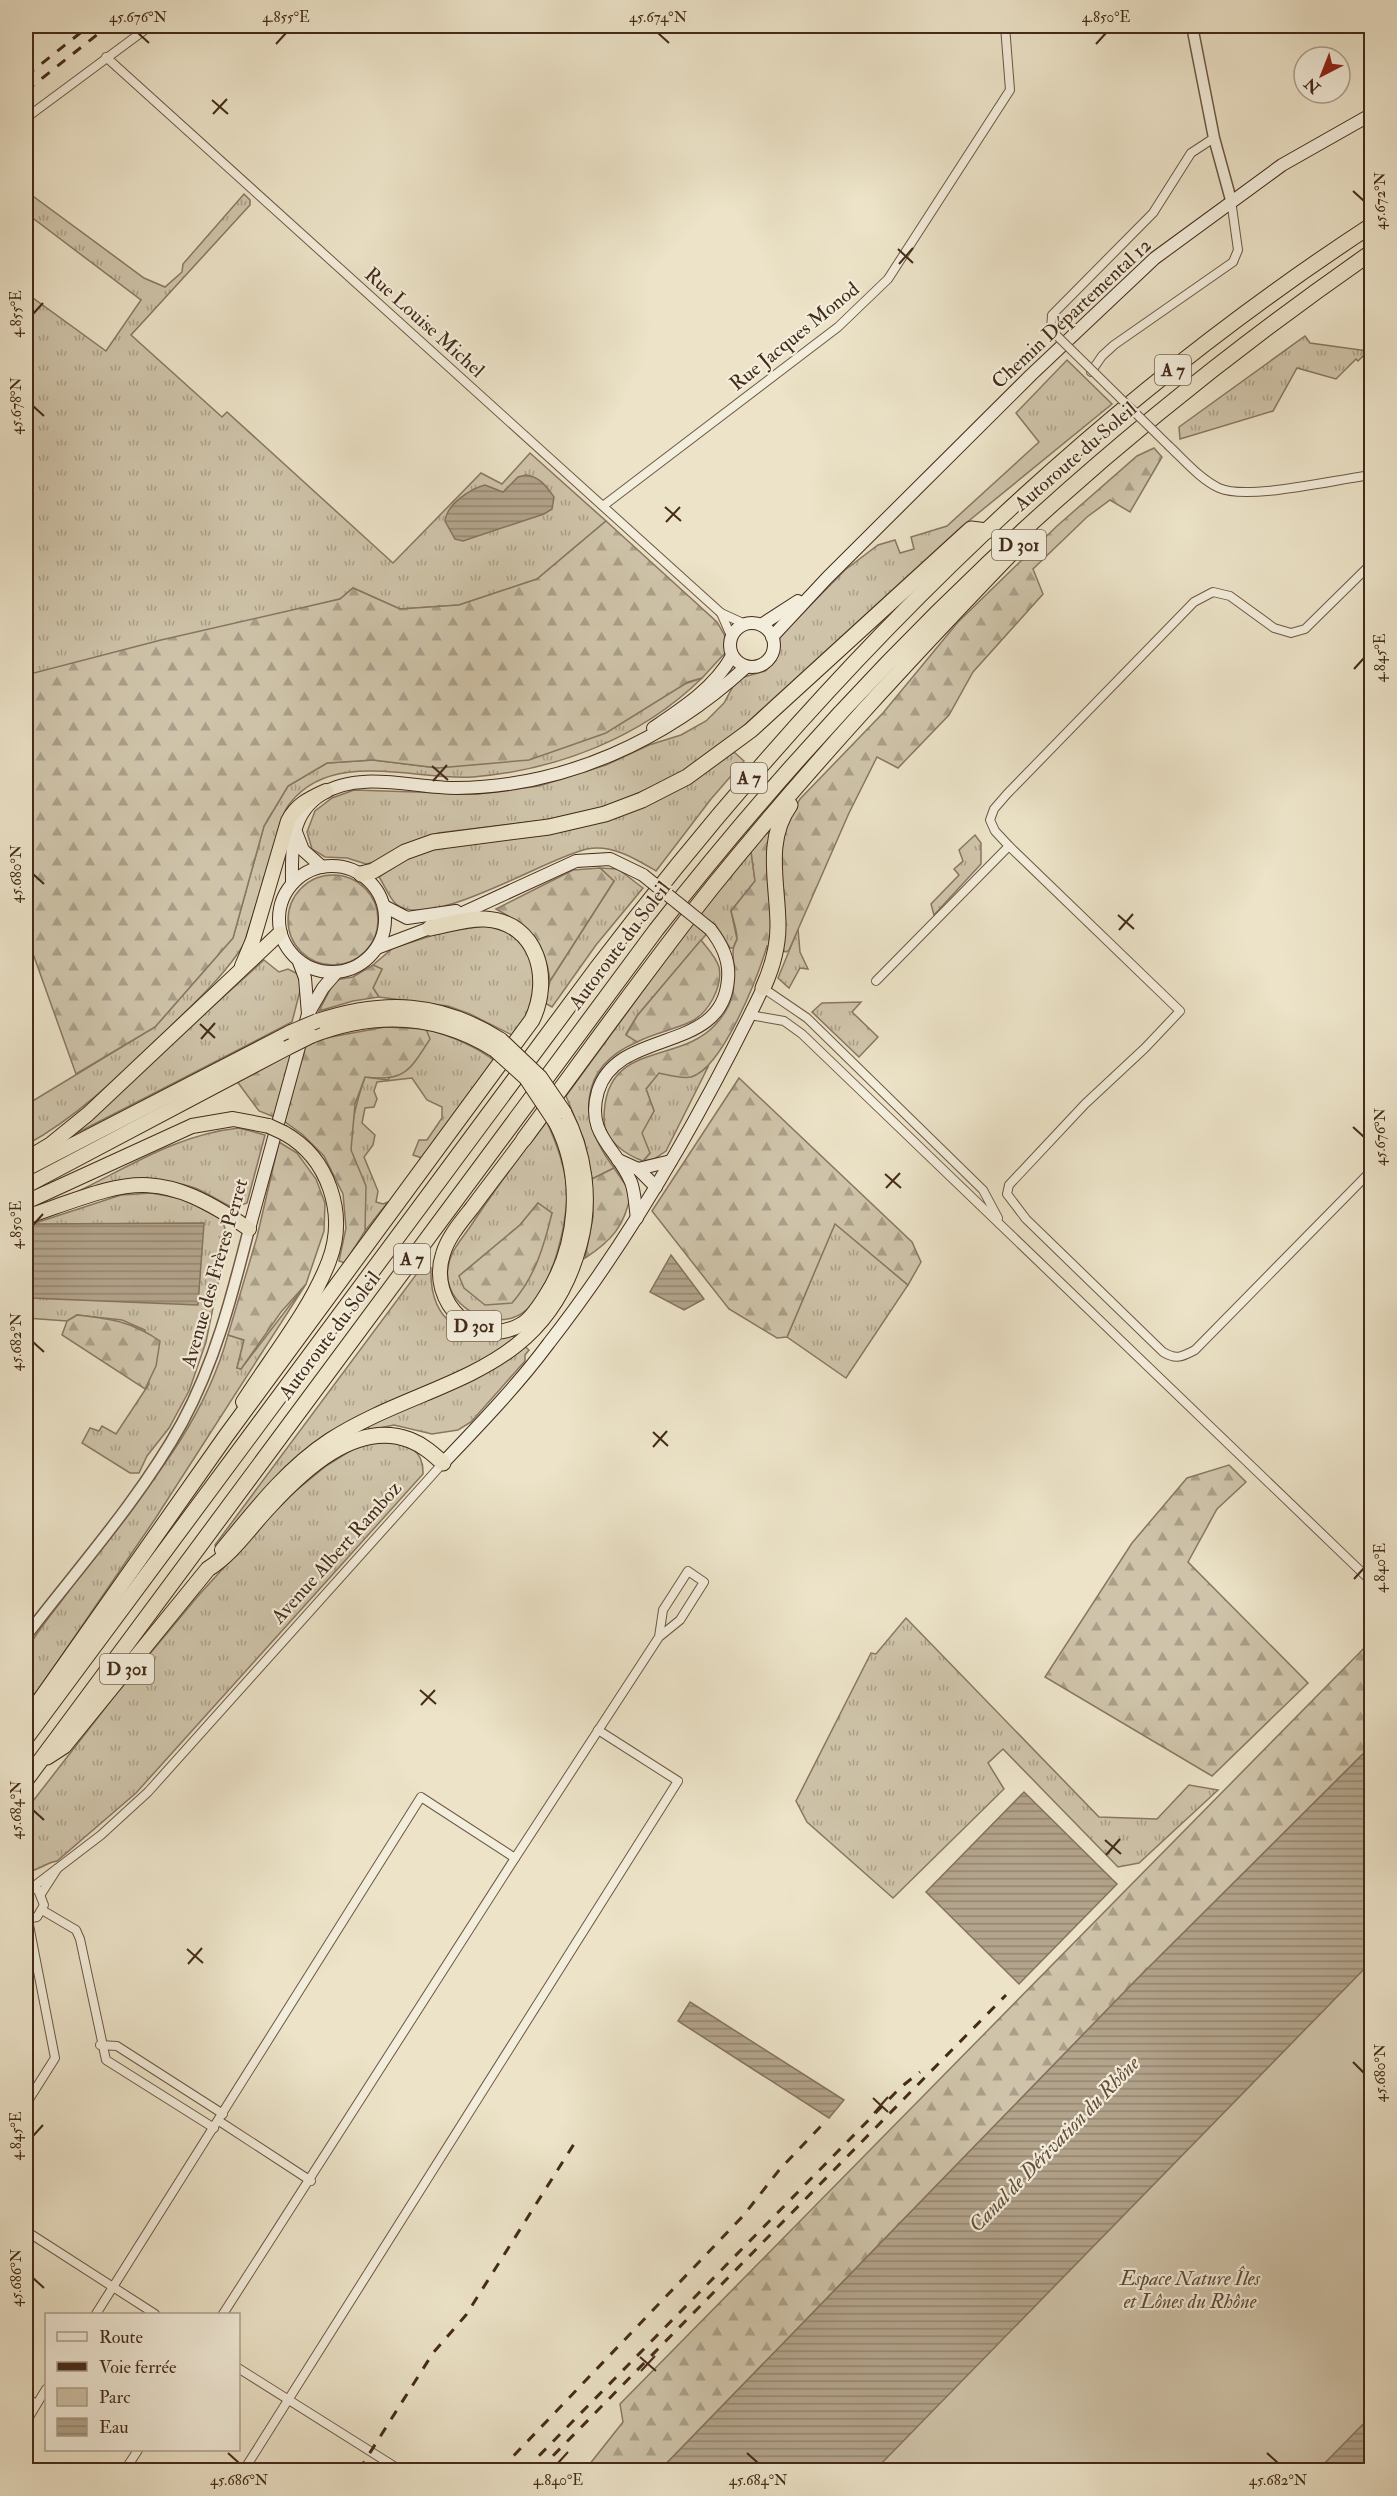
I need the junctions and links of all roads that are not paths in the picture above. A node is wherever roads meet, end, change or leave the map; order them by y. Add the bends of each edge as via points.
1 (150, 26) edge
2 (1005, 26) edge
3 (1192, 26) edge
4 (106, 57) junction
5 (1371, 114) edge
6 (26, 118) edge
7 (1214, 138) junction
8 (1231, 200) junction
9 (1371, 225) edge
10 (1371, 252) edge
11 (1091, 372) junction
12 (1110, 452) junction
13 (1371, 468) edge
14 (1367, 475) edge
15 (603, 506) junction
16 (987, 531) junction
17 (1371, 563) edge
18 (826, 578) junction
19 (721, 613) junction
20 (745, 624) junction
21 (761, 626) junction
22 (731, 636) junction
23 (772, 638) junction
24 (732, 656) junction
25 (746, 667) junction
26 (609, 756) junction
27 (824, 757) junction
28 (326, 791) junction
29 (296, 831) junction
30 (1009, 846) junction
31 (322, 867) junction
32 (361, 874) junction
33 (292, 883) junction
34 (384, 906) junction
35 (466, 910) junction
36 (430, 928) junction
37 (280, 933) junction
38 (377, 948) junction
39 (299, 962) junction
40 (336, 973) junction
41 (236, 977) junction
42 (876, 981) dead end
43 (763, 988) junction
44 (750, 1015) junction
45 (313, 1018) junction
46 (498, 1045) junction
47 (560, 1118) junction
48 (524, 1139) joint
49 (26, 1159) edge
50 (617, 1160) junction
51 (671, 1161) junction
52 (26, 1169) edge
53 (638, 1169) junction
54 (1371, 1170) edge
55 (631, 1182) junction
56 (26, 1186) edge
57 (653, 1191) junction
58 (26, 1202) edge
59 (26, 1217) edge
60 (637, 1218) junction
61 (1003, 1226) junction
62 (249, 1229) junction
63 (226, 1436) junction
64 (443, 1463) junction
65 (208, 1569) junction
66 (1371, 1582) edge
67 (26, 1636) edge
68 (659, 1637) junction
69 (26, 1720) edge
70 (598, 1731) junction
71 (26, 1738) edge
72 (38, 1762) junction
73 (26, 1780) edge
74 (515, 1858) junction
75 (58, 1869) junction
76 (29, 1887) edge
77 (41, 1894) junction
78 (42, 1910) junction
79 (27, 1920) edge
80 (100, 2045) junction
81 (26, 2104) edge
82 (219, 2121) junction
83 (311, 2181) junction
84 (26, 2231) edge
85 (114, 2288) junction
86 (97, 2313) edge
87 (154, 2313) edge
88 (225, 2313) edge
89 (240, 2368) edge
90 (45, 2390) edge
91 (26, 2397) edge
92 (289, 2400) junction
93 (36, 2404) junction
94 (26, 2422) edge
95 (137, 2451) edge
96 (125, 2470) edge
97 (244, 2470) edge
98 (400, 2470) edge

1 - 4 street
2 - 15 street, Rue Jacques Monod via 1010,90 888,279 838,327
3 - 7 street
4 - 6 street
4 - 15 street, Rue Louise Michel
5 - 8 main road, Chemin Départemental 12 via 1325,138
7 - 8 street
7 - 11 street, bridge via 1191,153 1153,213 1052,315 1051,330
8 - 11 street via 1238,250 1233,262 1114,345
8 - 18 main road, Chemin Départemental 12 via 1155,258 1094,314
9 - 16 highway, Autoroute du Soleil / A 7 via 1151,388
10 - 12 highway, Autoroute du Soleil / A 7 via 1269,325
11 - 14 street, bridge via 1219,488 1233,492 1269,491
12 - 27 highway, D 301 via 930,639
12 - 72 highway, Autoroute du Soleil / A 7 via 999,551 897,652 808,746 718,852 629,965
13 - 14 street
15 - 19 street, Rue Louise Michel
16 - 32 highway via 972,528 751,730 666,789 585,820 427,843
16 - 71 highway, Autoroute du Soleil / A 7 via 827,690 680,861
17 - 30 street via 1305,629 1291,633 1274,628 1230,596 1213,592 1194,602 994,809 990,820 994,831
18 - 21 main road
18 - 23 main road
19 - 20 street, Rue Louise Michel
19 - 22 street, Rue Louise Michel
20 - 21 main road
20 - 22 main road
21 - 23 main road
22 - 24 main road
23 - 25 main road via 771,656 755,667
24 - 25 main road
24 - 26 main road via 701,693
25 - 26 main road via 676,723
26 - 28 main road via 551,776 500,785 437,788 362,783
27 - 43 highway via 819,770 786,810 776,832 777,942
27 - 48 highway via 675,935
28 - 29 main road via 305,811
28 - 41 highway via 304,801 288,821 251,948
29 - 31 main road via 305,853
29 - 33 main road via 291,847
30 - 42 street
30 - 54 street via 1180,1011 1016,1177 1007,1194 1026,1220 1163,1352 1181,1358 1195,1350
31 - 32 main road via 342,867
31 - 33 main road
32 - 34 main road via 375,888
33 - 37 main road via 279,910
34 - 35 main road via 412,918
34 - 38 main road via 385,928
35 - 36 main road
35 - 50 main road, bridge via 563,865 583,859 610,859 643,874 710,929 723,949 729,971 717,1011 688,1034 623,1059 600,1086 595,1104 597,1124 604,1143
36 - 38 main road
36 - 63 highway via 484,919 516,930 533,947 541,968 542,989 536,1012
37 - 39 main road
37 - 41 highway
38 - 40 main road via 362,963
39 - 40 main road via 317,971
39 - 45 main road
40 - 45 main road via 319,993
41 - 49 highway via 88,1114
43 - 44 main road, Avenue Albert Ramboz
43 - 61 street via 807,1018 982,1190
44 - 51 main road, Avenue Albert Ramboz
44 - 61 street via 793,1026
45 - 46 highway, D 301 via 383,1006 416,1008 460,1019
45 - 52 highway, D 301, bridge
45 - 62 main road, Avenue des Frères Perret
46 - 47 highway, D 301, bridge
46 - 56 highway, D 301, bridge via 451,1028 408,1019 354,1022 311,1036
47 - 48 highway, D 301 via 574,1202 572,1230 563,1261 549,1290 522,1324 501,1330 480,1329 455,1314 445,1299 440,1282 442,1255 453,1234
47 - 65 highway, D 301 via 574,1133 583,1166 585,1218 569,1277 542,1322 515,1347 474,1373 372,1417 311,1454 264,1498
50 - 53 main road
50 - 55 main road
51 - 53 main road
51 - 57 main road, Avenue Albert Ramboz
53 - 57 main road
55 - 57 main road
55 - 60 main road
57 - 60 main road, Avenue Albert Ramboz
58 - 63 highway, bridge via 192,1126 233,1119 269,1126 304,1147 326,1178 335,1208 329,1262 231,1421
59 - 62 highway via 115,1187 152,1184 193,1194
60 - 64 main road, Avenue Albert Ramboz via 546,1348
61 - 66 street
62 - 67 street, Avenue des Frères Perret via 213,1355 182,1422 153,1471
63 - 69 highway
64 - 65 highway via 403,1437 378,1436 348,1444 301,1476 222,1560
64 - 75 street, Avenue Albert Ramboz via 148,1792
65 - 72 highway, D 301 via 64,1746
68 - 68 street via 680,1620 704,1582 688,1571 663,1610
68 - 70 street
70 - 74 street
70 - 92 street via 678,1781
72 - 73 highway, Autoroute du Soleil / A 7
74 - 82 street via 421,1797
74 - 83 street
75 - 76 street
75 - 77 street
76 - 77 street
77 - 78 street
78 - 79 street via 37,1917
78 - 80 street via 76,1930 80,1939
79 - 81 street via 55,2058
80 - 82 street via 117,2046
80 - 82 street via 106,2060
82 - 83 street
82 - 85 street
83 - 88 street
84 - 85 street
85 - 86 street
85 - 87 street
89 - 92 street
90 - 93 street
91 - 93 street
92 - 97 street
92 - 98 street
93 - 94 street
95 - 96 street

